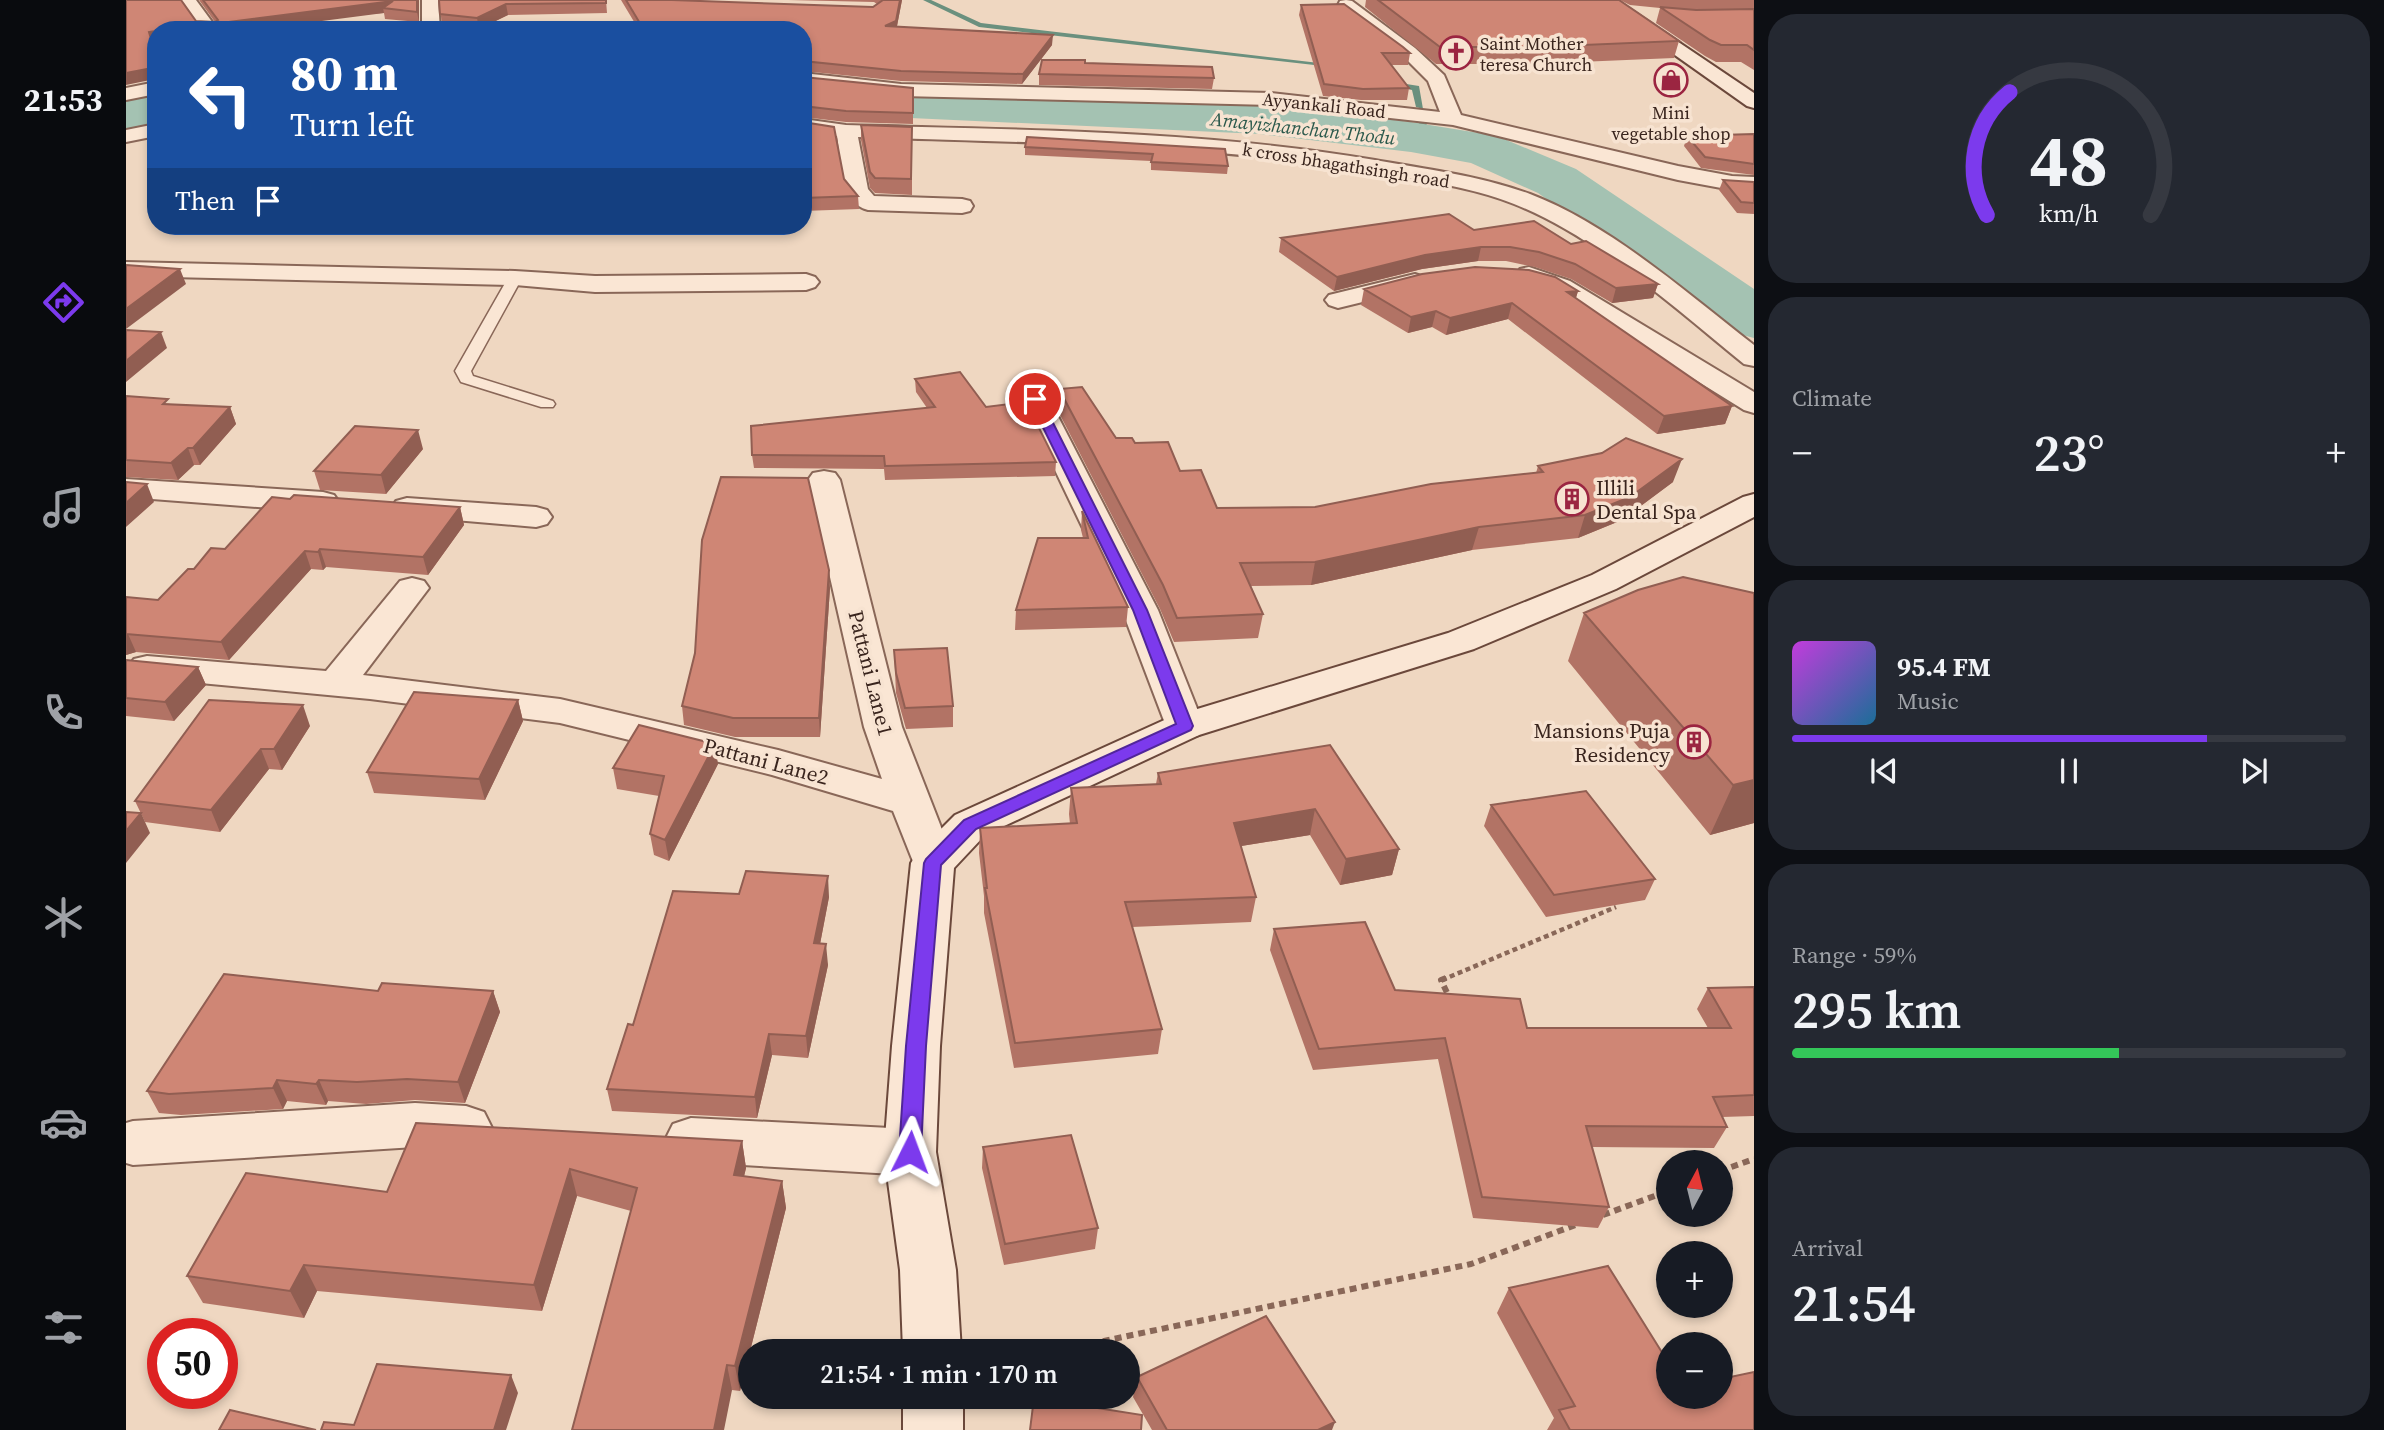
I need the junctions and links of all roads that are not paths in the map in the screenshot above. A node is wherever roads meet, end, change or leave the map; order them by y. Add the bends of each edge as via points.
1 (188, 0) edge
2 (430, 0) edge
3 (1605, 0) edge
4 (1346, 5) edge
5 (203, 21) edge
6 (431, 21) edge
7 (812, 80) edge
8 (147, 90) edge
9 (126, 94) edge
10 (1754, 102) edge
11 (1453, 119) junction
12 (812, 126) edge
13 (846, 131) junction
14 (147, 132) edge
15 (126, 136) edge
16 (1754, 184) edge
17 (962, 206) dead end
18 (126, 269) edge
19 (1505, 271) edge
20 (1443, 275) edge
21 (515, 278) junction
22 (806, 282) dead end
23 (1338, 300) edge
24 (1754, 358) edge
25 (1035, 399) dead end
26 (547, 404) dead end
27 (1754, 404) edge
28 (824, 480) dead end
29 (126, 488) edge
30 (1754, 504) edge
31 (536, 517) dead end
32 (1604, 582) junction
33 (412, 588) dead end
34 (1654, 594) edge
35 (136, 666) edge
36 (353, 686) junction
37 (1185, 726) junction
38 (911, 802) junction
39 (933, 863) junction
40 (511, 1130) edge
41 (649, 1138) edge
42 (133, 1143) dead end
43 (910, 1152) junction
44 (931, 1339) edge
45 (933, 1409) edge
46 (933, 1430) edge

1 - 5 street
2 - 6 street
3 - 10 street via 1667,29
4 - 11 street via 1437,79
7 - 11 street, Ayyankali Road via 901,90 1271,99
8 - 9 street
11 - 16 street, Ayyankali Road via 1678,173
12 - 13 street, k cross bhagathsingh road
13 - 17 street via 857,191 868,203
13 - 24 street, k cross bhagathsingh road via 1160,141 1290,152 1443,178 1522,199 1579,228
14 - 15 street
18 - 21 street
19 - 27 street via 1538,275 1560,286
20 - 23 street
21 - 22 street via 595,284
21 - 26 lane via 463,371 466,379
25 - 37 street via 1140,610
28 - 38 street, Pattani Lane1 via 883,727
29 - 31 street
30 - 32 street
32 - 34 street
32 - 37 street via 1461,641
33 - 36 street
35 - 36 street, Pattani Lane2
36 - 38 street, Pattani Lane2 via 597,718
37 - 39 street via 970,825
38 - 39 street, Pattani Lane1
39 - 43 street
40 - 42 street via 415,1125
41 - 43 street
43 - 44 street via 928,1270
45 - 46 street

